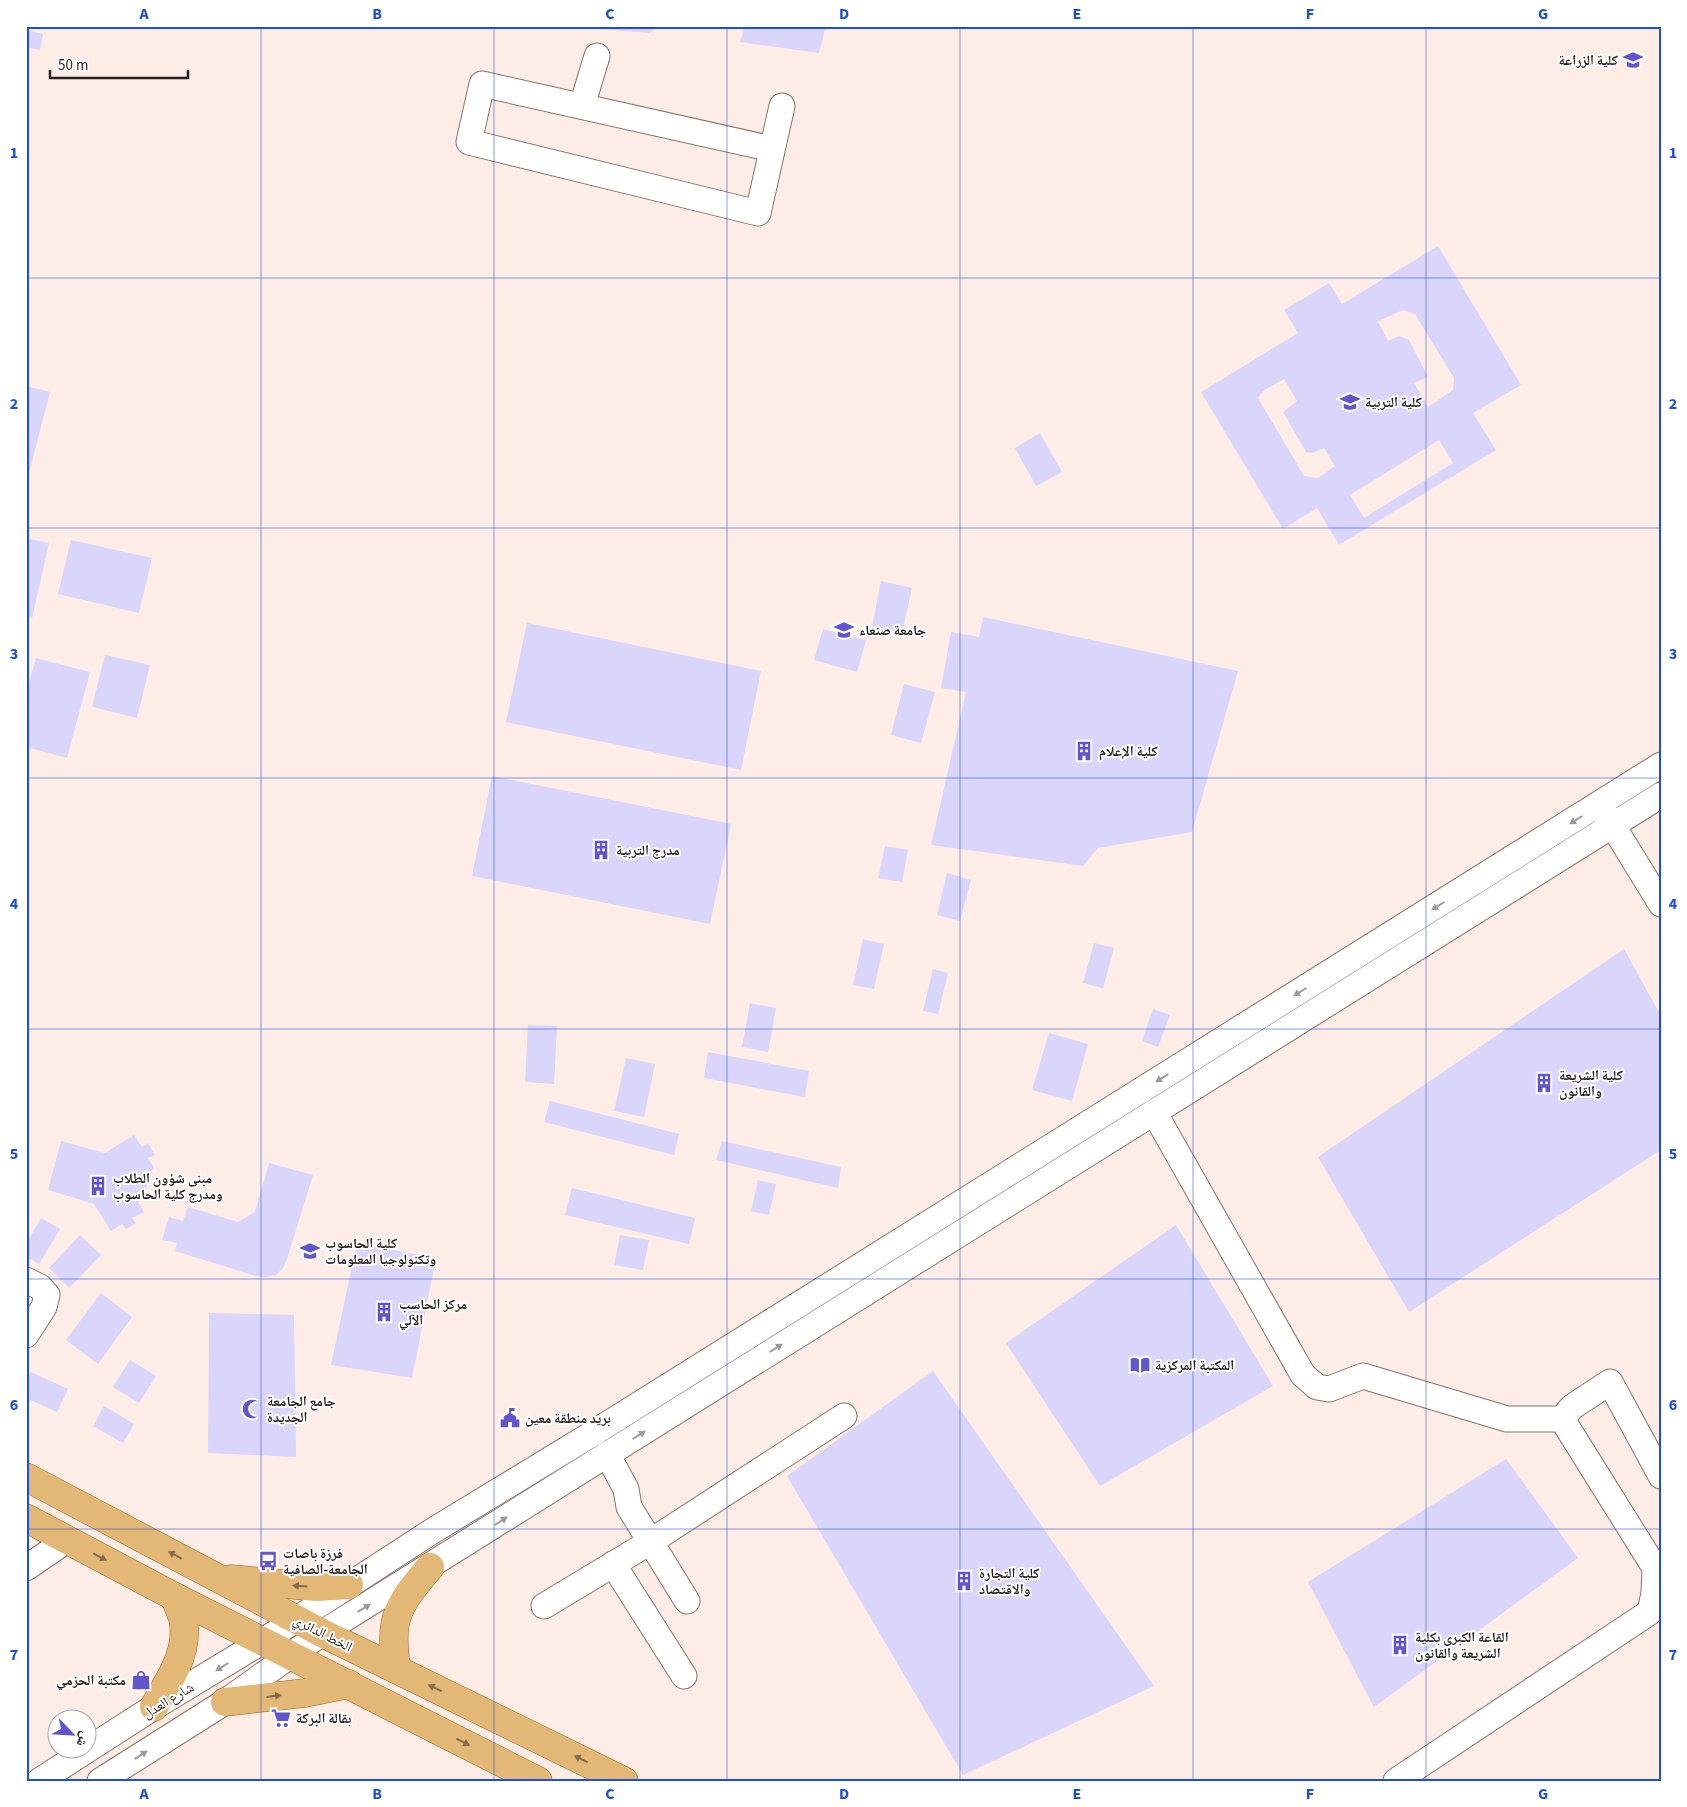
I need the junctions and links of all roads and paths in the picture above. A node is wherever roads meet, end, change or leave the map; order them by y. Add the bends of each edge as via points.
1 (597, 56) dead end
2 (582, 106) junction
3 (782, 106) dead end
4 (772, 149) junction
5 (1661, 765) edge
6 (1661, 795) edge
7 (1600, 804) junction
8 (1612, 826) junction
9 (1661, 904) edge
10 (1154, 1112) junction
11 (26, 1280) edge
12 (26, 1335) edge
13 (844, 1416) dead end
14 (1562, 1418) junction
15 (588, 1437) junction
16 (601, 1458) junction
17 (1661, 1476) edge
18 (26, 1477) edge
19 (26, 1518) edge
20 (67, 1540) junction
21 (650, 1542) junction
22 (613, 1564) junction
23 (430, 1567) junction
24 (26, 1568) edge
25 (1658, 1570) edge
26 (218, 1578) junction
27 (349, 1585) junction
28 (175, 1597) junction
29 (687, 1601) dead end
30 (544, 1606) dead end
31 (297, 1619) junction
32 (322, 1633) junction
33 (263, 1641) junction
34 (290, 1656) junction
35 (396, 1669) junction
36 (684, 1676) dead end
37 (349, 1684) junction
38 (225, 1702) junction
39 (154, 1707) junction
40 (524, 1778) edge
41 (39, 1781) edge
42 (100, 1781) edge
43 (624, 1781) edge
44 (1396, 1781) edge

1 - 2 street
2 - 4 street
2 - 4 street via 482,84 469,142 758,213
3 - 4 street
5 - 7 street, شارع العدل
6 - 8 street
7 - 8 street
7 -> 15 street, شارع العدل
8 - 9 street
8 - 10 street
10 - 14 street via 1303,1375 1317,1387 1329,1389 1363,1376 1507,1419
16 -> 10 street
11 - 12 street via 40,1286 47,1295 44,1307
13 - 21 street
14 - 17 street via 1572,1407 1610,1382
14 - 25 street
15 - 16 street
15 - 27 street, شارع العدل
16 - 21 street via 615,1496 629,1507
23 -> 16 street
26 -> 18 main road, الخط الدائري
19 - 20 main road
20 - 24 street
20 -> 28 main road
21 - 22 street
21 - 29 street
22 - 30 street
22 - 36 street
32 -> 23 street
23 - 35 main road via 402,1606 395,1624
25 - 44 street via 1650,1612
27 -> 26 main road via 317,1587
26 - 31 main road, الخط الدائري
27 - 31 street, شارع العدل
28 - 33 main road
28 - 39 main road via 183,1619 184,1642 176,1670
31 - 32 main road, الخط الدائري
31 - 33 street, شارع العدل
32 - 34 street
32 - 35 main road, الخط الدائري
33 - 34 main road
33 -> 39 street, شارع العدل
34 - 37 main road
34 - 38 street
43 -> 35 main road, الخط الدائري
38 -> 37 main road via 305,1693
37 -> 40 main road
42 -> 38 street
39 - 41 street, شارع العدل

